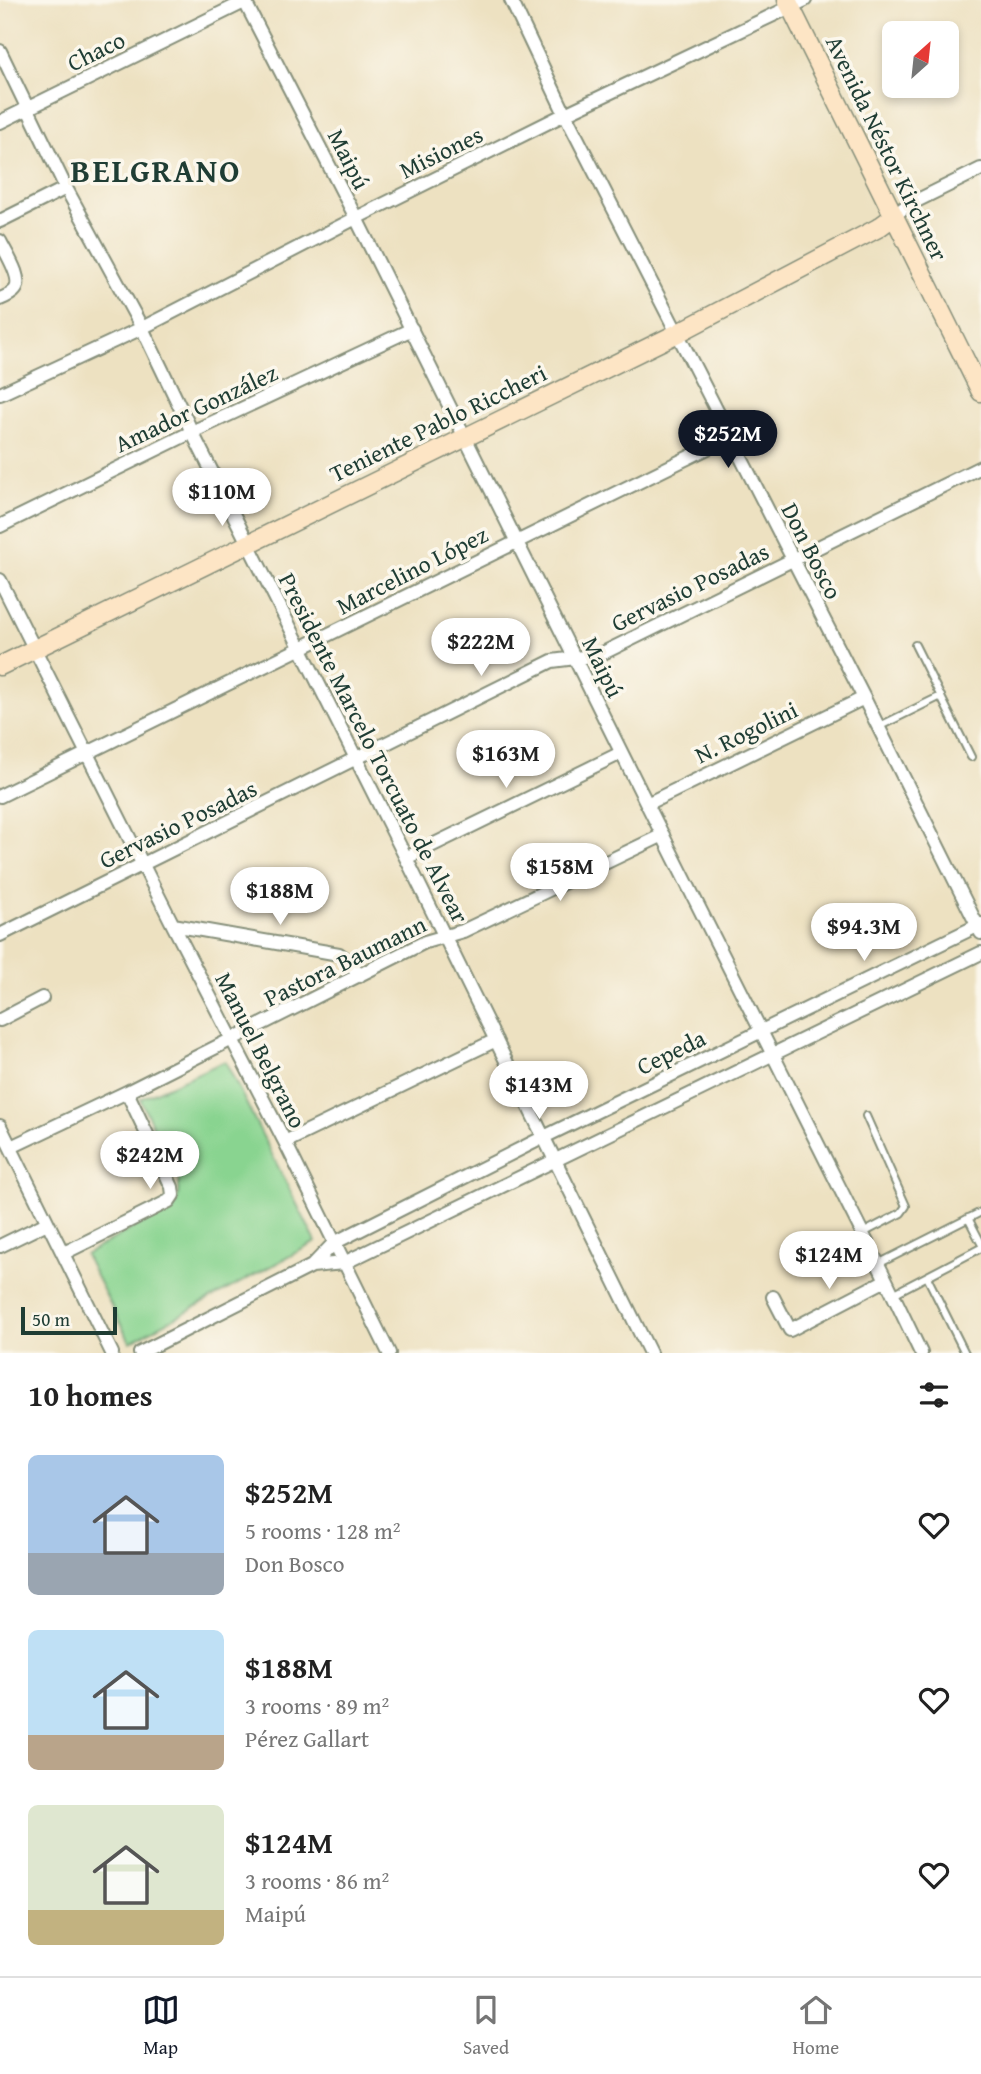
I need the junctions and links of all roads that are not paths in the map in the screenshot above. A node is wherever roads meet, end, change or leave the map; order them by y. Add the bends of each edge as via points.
1 (511, 0) edge
2 (246, 1) edge
3 (794, 2) edge
4 (0, 51) edge
5 (27, 107) junction
6 (565, 114) junction
7 (0, 122) edge
8 (981, 169) edge
9 (66, 188) junction
10 (893, 217) junction
11 (356, 218) junction
12 (0, 221) edge
13 (0, 241) edge
14 (0, 299) edge
15 (142, 328) junction
16 (412, 329) junction
17 (678, 333) junction
18 (981, 392) edge
19 (0, 394) edge
20 (192, 432) junction
21 (466, 437) junction
22 (730, 437) junction
23 (981, 467) edge
24 (0, 526) edge
25 (517, 540) junction
26 (248, 544) junction
27 (793, 560) junction
28 (0, 580) edge
29 (915, 645) dead end
30 (301, 648) junction
31 (34, 649) junction
32 (576, 658) junction
33 (0, 666) edge
34 (941, 696) junction
35 (864, 698) junction
36 (878, 727) junction
37 (88, 752) junction
38 (621, 753) junction
39 (971, 757) dead end
40 (356, 759) junction
41 (0, 796) edge
42 (647, 804) junction
43 (663, 835) junction
44 (406, 858) junction
45 (144, 865) junction
46 (173, 925) junction
47 (980, 927) edge
48 (0, 935) edge
49 (444, 936) junction
50 (981, 953) edge
51 (359, 976) junction
52 (42, 998) dead end
53 (0, 1020) edge
54 (761, 1031) junction
55 (233, 1039) junction
56 (496, 1040) junction
57 (774, 1055) junction
58 (127, 1092) junction
59 (866, 1116) dead end
60 (0, 1126) edge
61 (544, 1137) junction
62 (285, 1142) junction
63 (10, 1147) junction
64 (556, 1159) junction
65 (981, 1212) edge
66 (968, 1218) junction
67 (47, 1223) junction
68 (863, 1233) junction
69 (334, 1243) junction
70 (981, 1245) edge
71 (0, 1246) edge
72 (64, 1253) junction
73 (344, 1263) junction
74 (878, 1264) junction
75 (312, 1266) junction
76 (927, 1277) junction
77 (886, 1280) junction
78 (893, 1294) junction
79 (774, 1297) dead end
80 (112, 1353) edge
81 (140, 1353) edge
82 (389, 1353) edge
83 (650, 1353) edge
84 (921, 1353) edge
85 (965, 1353) edge

1 - 6 street, Don Bosco
2 - 5 street, Chaco
2 - 11 street, Maipú
3 - 6 street, Misiones
3 - 10 street, Avenida Néstor Kirchner
4 - 5 street, Presidente Marcelo Torcuato de Alvear
5 - 7 street, Chaco
5 - 9 street, Presidente Marcelo Torcuato de Alvear
6 - 11 street, Misiones
6 - 17 street, Don Bosco
8 - 10 street
9 - 12 street
9 - 15 street, Presidente Marcelo Torcuato de Alvear
10 - 17 street, Teniente Pablo Riccheri
10 - 18 street, Avenida Néstor Kirchner
11 - 15 street, Misiones
11 - 16 street, Maipú
13 - 14 street via 18,284 14,292
15 - 19 street, Misiones
15 - 20 street, Presidente Marcelo Torcuato de Alvear
16 - 20 street, Amador González
16 - 21 street, Maipú
17 - 21 street, Teniente Pablo Riccheri
17 - 22 street, Don Bosco
20 - 24 street, Amador González
20 - 26 street, Presidente Marcelo Torcuato de Alvear
21 - 25 street, Maipú
21 - 26 street, Teniente Pablo Riccheri
22 - 25 street, Marcelino López
22 - 27 street, Don Bosco
23 - 27 street, Gervasio Posadas
25 - 30 street, Marcelino López
25 - 32 street, Maipú
26 - 30 street, Presidente Marcelo Torcuato de Alvear
26 - 31 street, Teniente Pablo Riccheri
27 - 32 street, Gervasio Posadas via 598,654
27 - 35 street, Don Bosco
28 - 31 street, Manuel Belgrano
29 - 34 lane
30 - 37 street, Marcelino López
30 - 40 street, Presidente Marcelo Torcuato de Alvear
31 - 33 street, Teniente Pablo Riccheri
31 - 37 street, Manuel Belgrano
32 - 38 street, Maipú
32 - 40 street, Gervasio Posadas via 552,662
34 - 36 lane
34 - 39 lane
35 - 36 street, Don Bosco
35 - 42 street, N. Rogolini
36 - 47 street, Don Bosco
37 - 41 street, Marcelino López
37 - 45 street, Manuel Belgrano
38 - 42 street, Maipú
38 - 44 street
40 - 44 street, Presidente Marcelo Torcuato de Alvear
40 - 45 street, Gervasio Posadas
42 - 43 street, Maipú
43 - 49 street, Pastora Baumann
43 - 54 street, Maipú
44 - 49 street, Presidente Marcelo Torcuato de Alvear
45 - 46 street, Manuel Belgrano
45 - 48 street, Gervasio Posadas
46 - 51 street via 339,954
46 - 55 street, Manuel Belgrano
47 - 54 street, Cepeda
49 - 51 street, Pastora Baumann
49 - 56 street, Presidente Marcelo Torcuato de Alvear
50 - 57 street, Cepeda
51 - 55 street, Pastora Baumann
52 - 53 street
54 - 57 street, Maipú
54 - 61 street, Cepeda
55 - 58 street, Pastora Baumann
55 - 62 street, Manuel Belgrano
56 - 61 street, Presidente Marcelo Torcuato de Alvear
56 - 62 street
57 - 64 street, Cepeda
57 - 68 street, Maipú
58 - 63 street, Pastora Baumann
58 - 72 street via 173,1195
59 - 68 lane via 905,1206 901,1213
60 - 63 street
61 - 64 street, Presidente Marcelo Torcuato de Alvear
61 - 69 street, Cepeda
62 - 69 street, Manuel Belgrano
63 - 67 street
64 - 73 street, Cepeda
64 - 83 street, Presidente Marcelo Torcuato de Alvear
65 - 66 lane
66 - 70 lane
66 - 74 lane
67 - 71 street
67 - 72 street
68 - 74 street, Maipú
69 - 73 street, Manuel Belgrano
69 - 75 street, Cepeda
70 - 76 lane
72 - 80 street
73 - 75 street, Cepeda
73 - 82 street, Manuel Belgrano
74 - 77 street, Maipú
75 - 81 street, Cepeda
76 - 78 lane
76 - 85 lane
77 - 78 street, Maipú
77 - 79 street via 790,1330
78 - 84 street, Maipú

